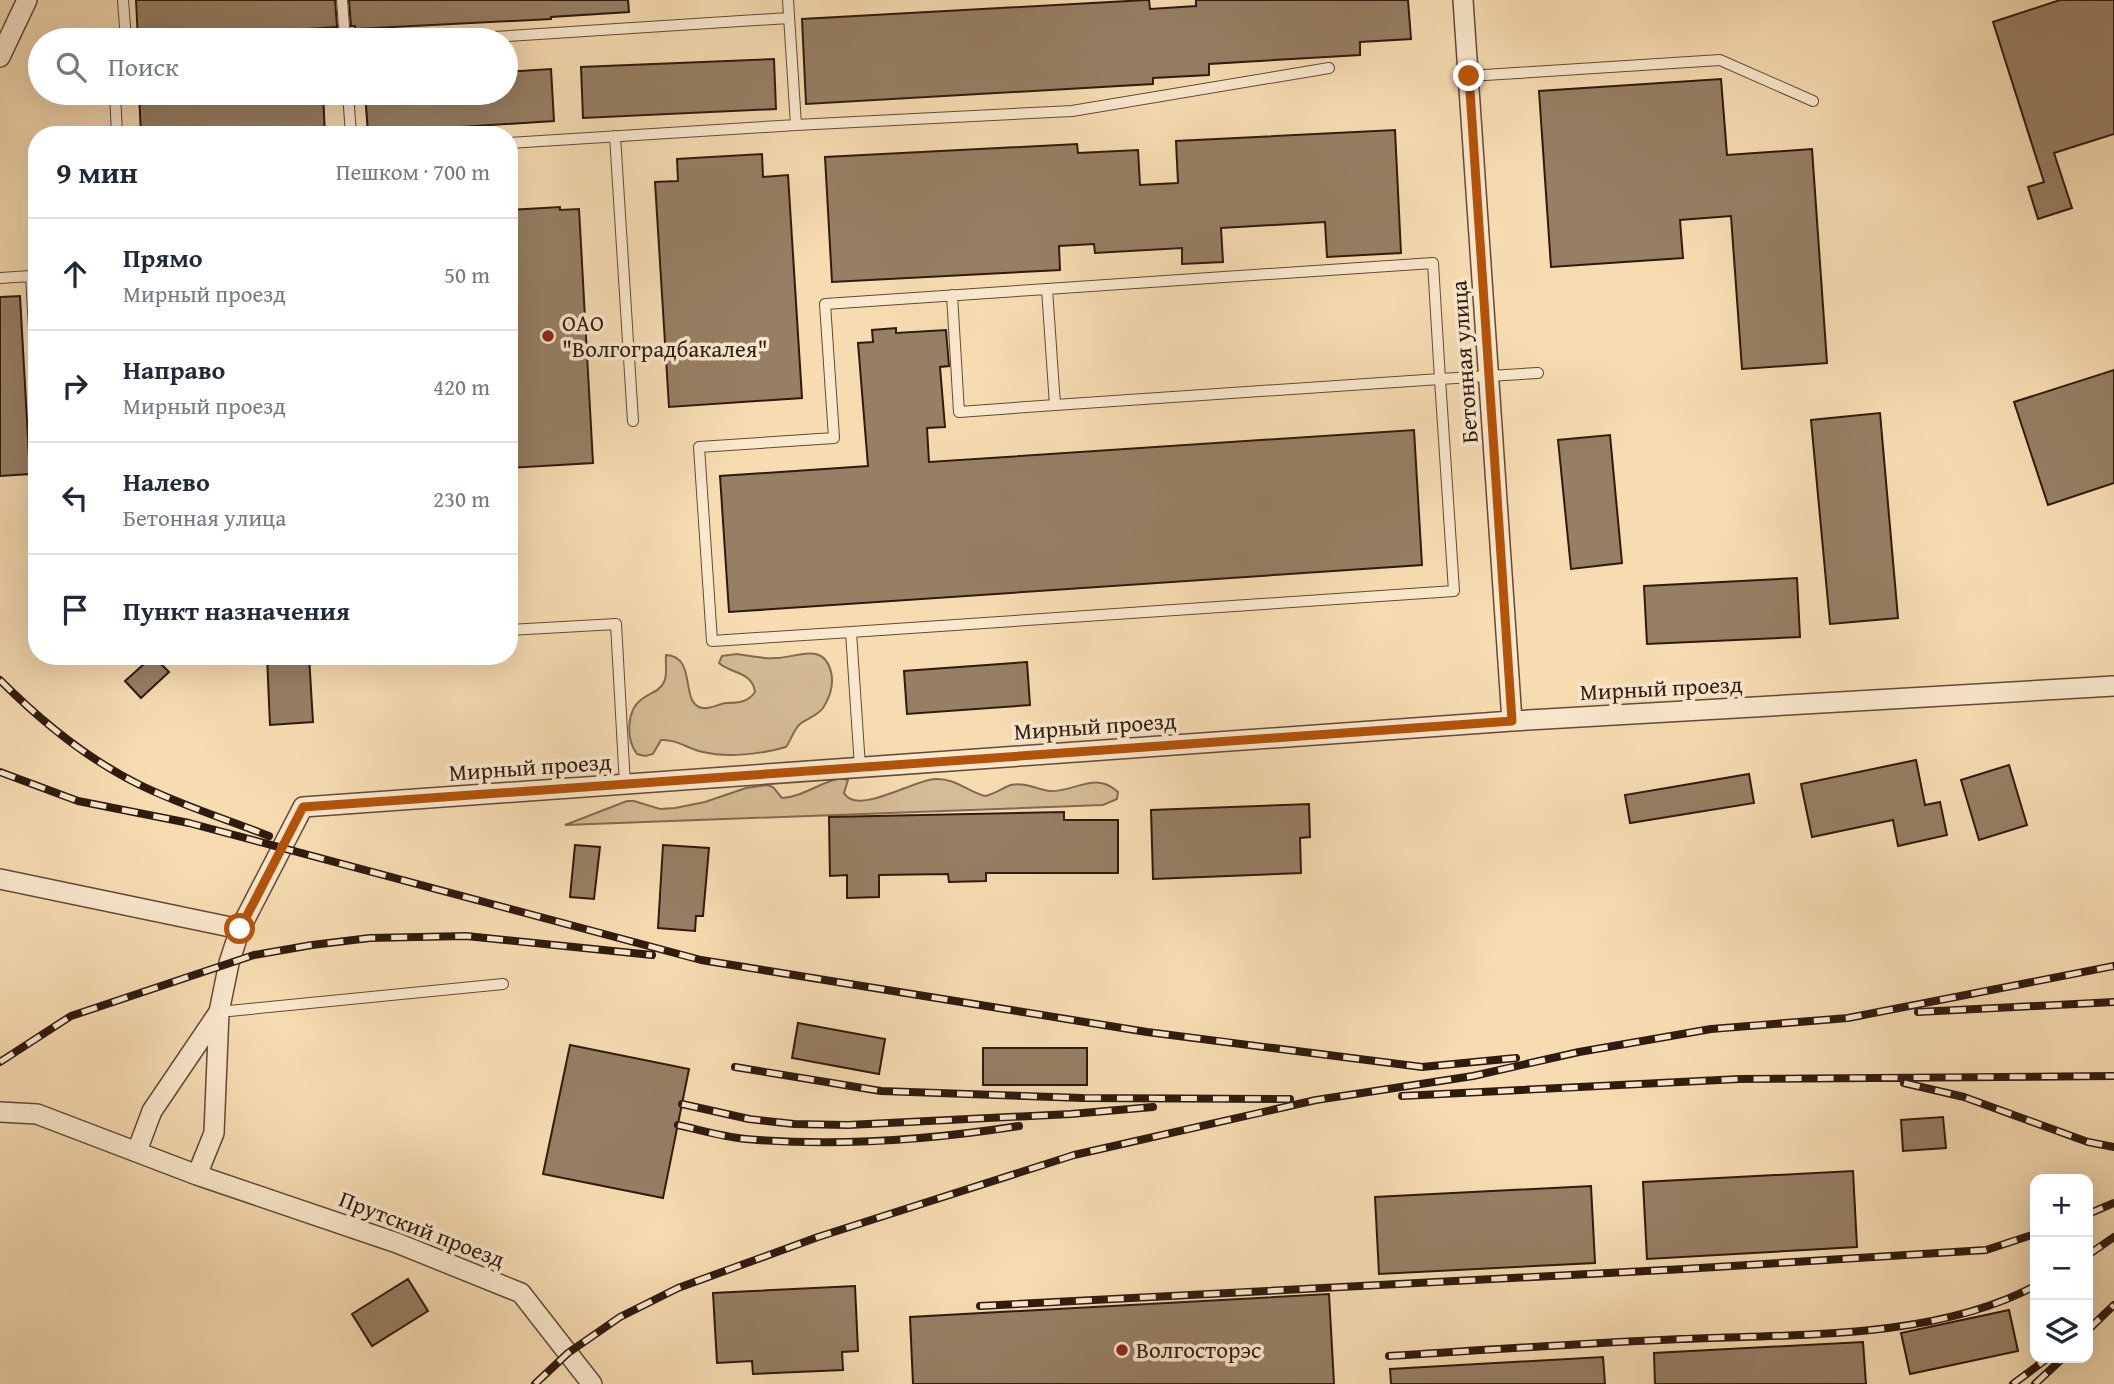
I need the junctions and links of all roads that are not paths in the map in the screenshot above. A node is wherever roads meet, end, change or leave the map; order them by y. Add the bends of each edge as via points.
1 (27, 0) edge
2 (123, 0) edge
3 (342, 0) edge
4 (788, 0) edge
5 (1463, 0) edge
6 (789, 18) junction
7 (125, 28) edge
8 (344, 28) edge
9 (518, 35) edge
10 (0, 57) edge
11 (1329, 68) dead end
12 (1469, 76) junction
13 (1813, 101) dead end
14 (116, 105) edge
15 (349, 105) edge
16 (796, 125) junction
17 (117, 126) edge
18 (350, 126) edge
19 (615, 136) junction
20 (518, 142) edge
21 (28, 276) edge
22 (0, 278) edge
23 (1047, 289) junction
24 (952, 295) junction
25 (1538, 373) dead end
26 (1490, 376) junction
27 (1440, 379) junction
28 (1055, 405) junction
29 (634, 421) dead end
30 (518, 629) edge
31 (851, 632) junction
32 (2114, 686) edge
33 (1512, 721) junction
34 (860, 767) junction
35 (625, 785) junction
36 (0, 879) edge
37 (240, 929) junction
38 (503, 984) dead end
39 (219, 1012) junction
40 (0, 1112) edge
41 (137, 1151) junction
42 (197, 1175) junction
43 (592, 1384) edge

1 - 10 street
2 - 7 lane
3 - 8 lane
4 - 6 lane
5 - 12 street, Бетонная улица
6 - 9 lane
6 - 16 lane
11 - 16 lane via 1072,111
12 - 13 lane via 1720,60
12 - 26 street, Бетонная улица
14 - 17 lane
15 - 18 lane
16 - 19 lane
19 - 20 lane
19 - 29 lane
21 - 22 lane
23 - 24 lane
23 - 27 lane via 1433,263
23 - 28 lane
24 - 28 lane via 959,412
24 - 31 lane via 825,304 834,438 699,447 712,641
25 - 26 lane
26 - 27 lane
26 - 33 street, Бетонная улица
27 - 28 lane
27 - 31 lane via 1454,591
30 - 35 lane via 616,624
31 - 34 lane
32 - 33 street, Мирный проезд
33 - 34 street, Мирный проезд
34 - 35 street, Мирный проезд
35 - 37 street, Мирный проезд via 303,807
36 - 37 street
37 - 39 street, Мирный проезд
38 - 39 lane
39 - 41 street via 152,1111
39 - 42 street via 214,1133
40 - 41 street, Прутский проезд via 37,1114
41 - 42 street, Прутский проезд
42 - 43 street, Прутский проезд via 397,1243 521,1293

